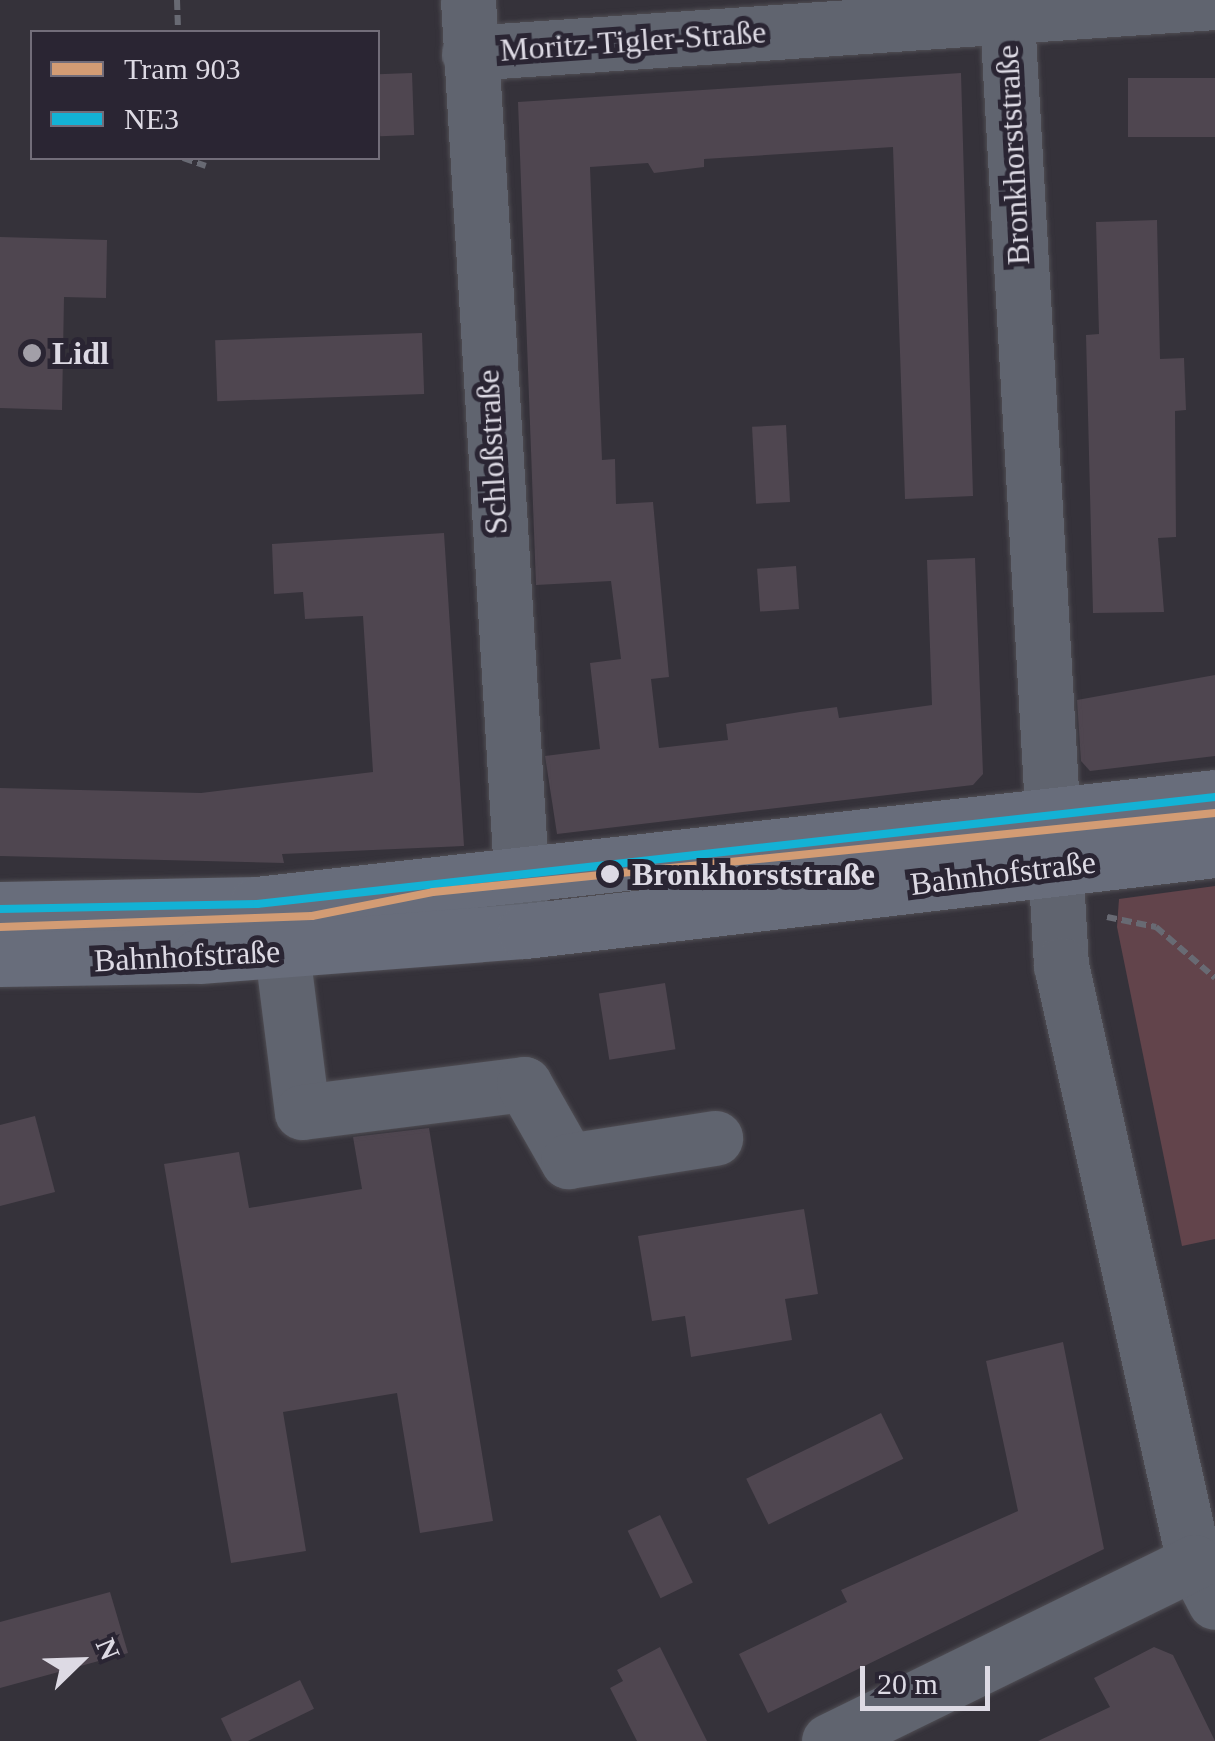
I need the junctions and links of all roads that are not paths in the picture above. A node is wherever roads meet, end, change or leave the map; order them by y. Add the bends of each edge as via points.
1 (468, 0) edge
2 (1215, 2) edge
3 (1006, 6) edge
4 (470, 53) junction
5 (1215, 797) edge
6 (1048, 842) junction
7 (1215, 850) edge
8 (520, 888) junction
9 (0, 909) edge
10 (373, 944) junction
11 (282, 952) junction
12 (0, 959) edge
13 (715, 1138) dead end
14 (1204, 1582) edge
15 (828, 1741) edge

1 - 4 street, Schloßstraße
2 - 3 street, Moritz-Tigler-Straße
3 - 4 street, Moritz-Tigler-Straße
3 - 6 street, Bronkhorststraße
4 - 8 street, Schloßstraße
5 - 6 main road, Bahnhofstraße
6 - 7 main road, Bahnhofstraße
6 - 8 main road, Bahnhofstraße
6 - 10 main road, Bahnhofstraße
6 - 14 street, Bronkhorststraße via 1056,927
8 - 9 main road, Bahnhofstraße via 256,904
8 - 10 street, Bahnhofstraße
10 - 11 main road, Bahnhofstraße
11 - 12 main road, Bahnhofstraße
11 - 13 street via 302,1112 524,1084 568,1161
14 - 15 street

